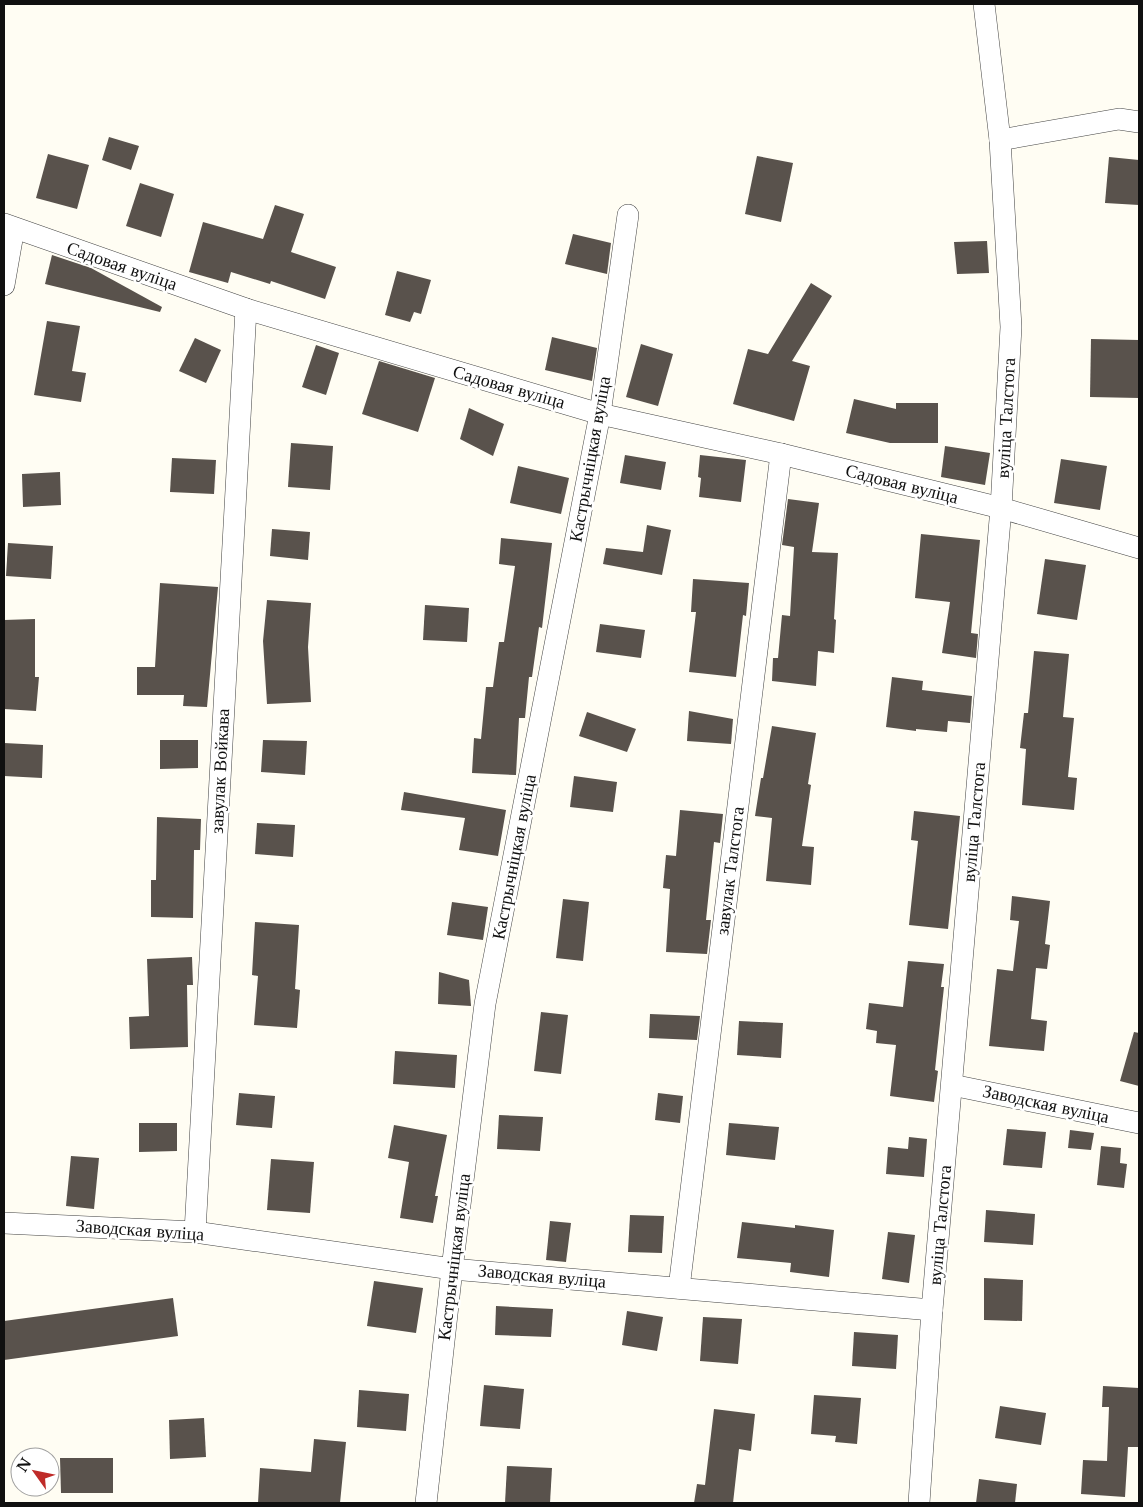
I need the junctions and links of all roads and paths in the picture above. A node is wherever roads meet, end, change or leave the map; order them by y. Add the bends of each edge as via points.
1 (984, 4) edge
2 (1139, 122) edge
3 (1000, 140) junction
4 (628, 215) dead end
5 (9, 226) edge
6 (4, 285) edge
7 (246, 309) junction
8 (600, 414) junction
9 (781, 454) junction
10 (1001, 508) junction
11 (1139, 548) edge
12 (952, 1085) junction
13 (1139, 1123) edge
14 (4, 1223) edge
15 (195, 1232) junction
16 (452, 1269) junction
17 (678, 1288) junction
18 (932, 1310) junction
19 (426, 1503) edge
20 (919, 1503) edge

1 - 3 street, вуліца Талстога
2 - 3 street via 1118,119
3 - 10 street, вуліца Талстога via 1011,326
4 - 8 street, Кастрычніцкая вуліца
5 - 6 street
5 - 7 street, Садовая вуліца
7 - 8 street, Садовая вуліца
7 - 15 street, завулак Войкава
8 - 9 street, Садовая вуліца
8 - 16 street, Кастрычніцкая вуліца via 485,1004
9 - 10 street, Садовая вуліца
9 - 17 street, завулак Талстога
10 - 11 street, Садовая вуліца
10 - 12 street, вуліца Талстога
12 - 13 street, Заводская вуліца
12 - 18 street, вуліца Талстога
14 - 15 street, Заводская вуліца
15 - 16 street, Заводская вуліца
16 - 17 street, Заводская вуліца
16 - 19 street, Кастрычніцкая вуліца
17 - 18 street, Заводская вуліца
18 - 20 street, вуліца Талстога

